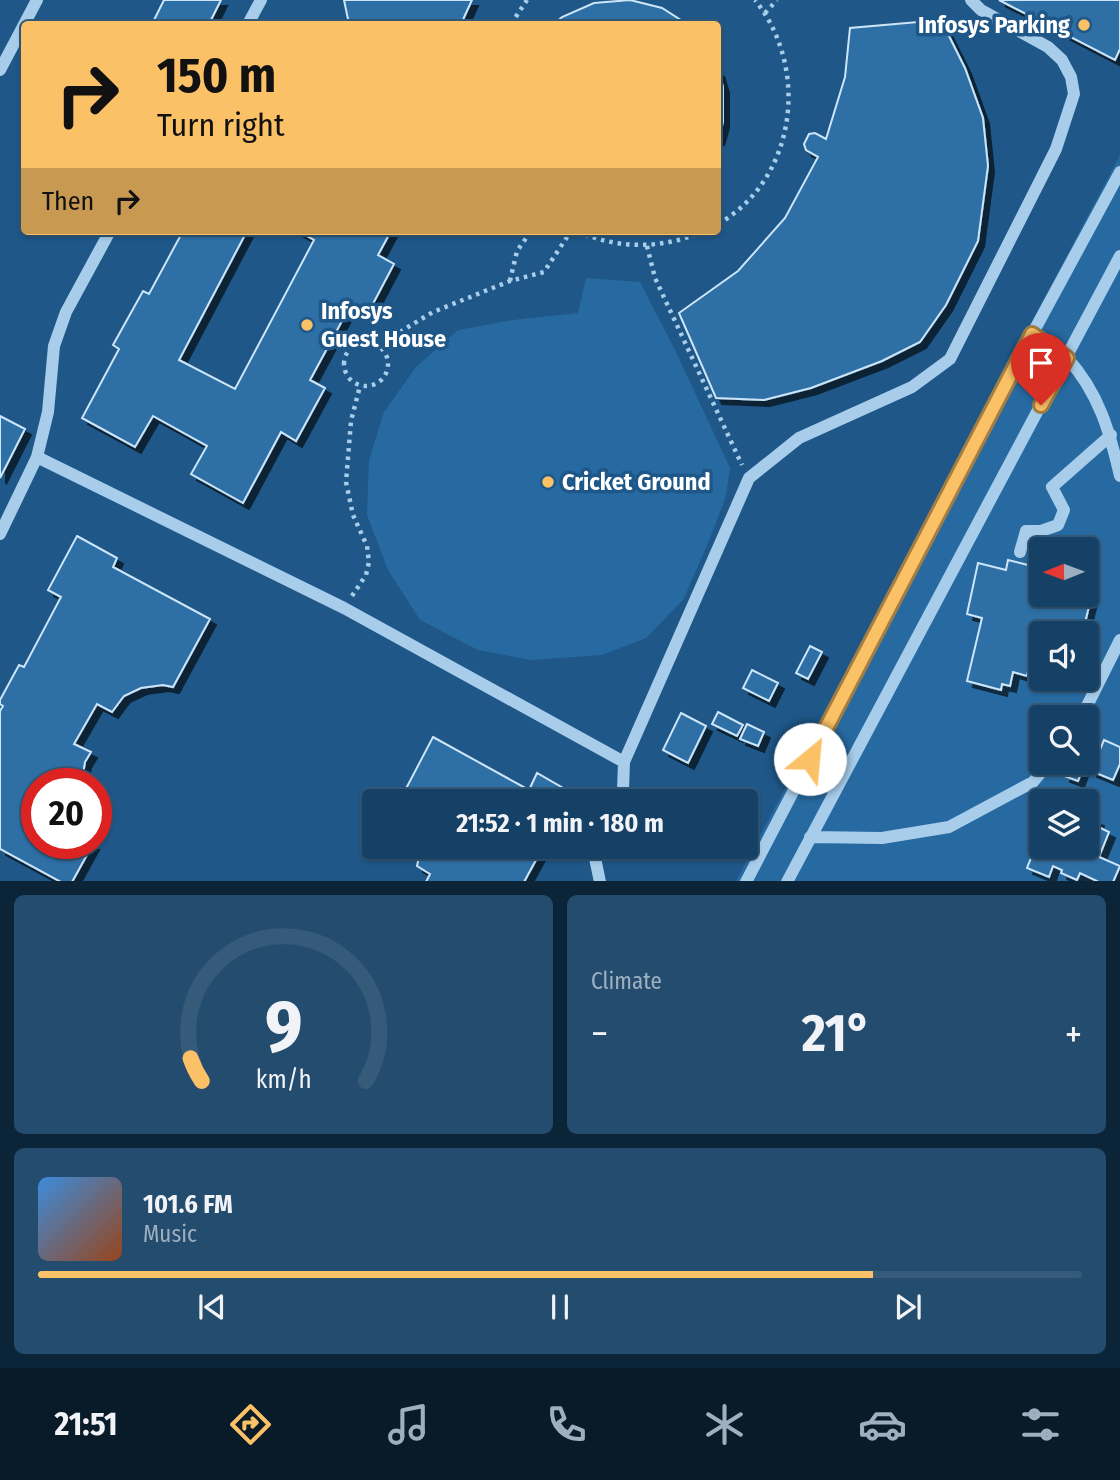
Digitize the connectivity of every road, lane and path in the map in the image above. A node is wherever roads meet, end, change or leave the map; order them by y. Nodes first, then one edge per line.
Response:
1 (37, 0) edge
2 (261, 0) edge
3 (527, 0) edge
4 (755, 0) edge
5 (777, 0) edge
6 (971, 0) edge
7 (765, 13) junction
8 (26, 21) edge
9 (250, 21) edge
10 (512, 21) edge
11 (21, 30) edge
12 (0, 70) edge
13 (1120, 172) edge
14 (721, 221) edge
15 (108, 235) edge
16 (528, 235) edge
17 (567, 235) edge
18 (589, 235) edge
19 (693, 235) edge
20 (647, 246) junction
21 (1120, 256) edge
22 (510, 281) junction
23 (1032, 334) junction
24 (378, 345) junction
25 (1067, 358) junction
26 (360, 386) junction
27 (1111, 435) junction
28 (37, 457) junction
29 (1120, 476) edge
30 (749, 478) junction
31 (0, 534) edge
32 (1020, 552) dead end
33 (344, 608) junction
34 (1120, 640) edge
35 (1088, 705) edge
36 (624, 762) junction
37 (1039, 775) edge
38 (623, 789) edge
39 (810, 837) junction
40 (595, 859) edge
41 (600, 881) edge
42 (746, 881) edge
43 (787, 881) edge

1 - 8 lane
2 - 9 lane
3 - 10 path
4 - 7 path
5 - 7 path
6 - 30 lane
7 - 14 path
11 - 12 lane
13 - 23 lane
15 - 28 lane
16 - 22 path
17 - 22 path
18 - 20 path
19 - 20 path
20 - 30 path
21 - 25 lane
22 - 24 path
23 - 25 lane
23 - 42 lane
24 - 26 path
24 - 26 path
25 - 27 lane
25 - 39 lane
26 - 33 path
27 - 29 lane
27 - 32 lane
28 - 31 lane
28 - 33 lane
30 - 36 lane
33 - 36 lane
34 - 35 lane
36 - 38 lane
37 - 39 lane
39 - 43 lane
40 - 41 lane

